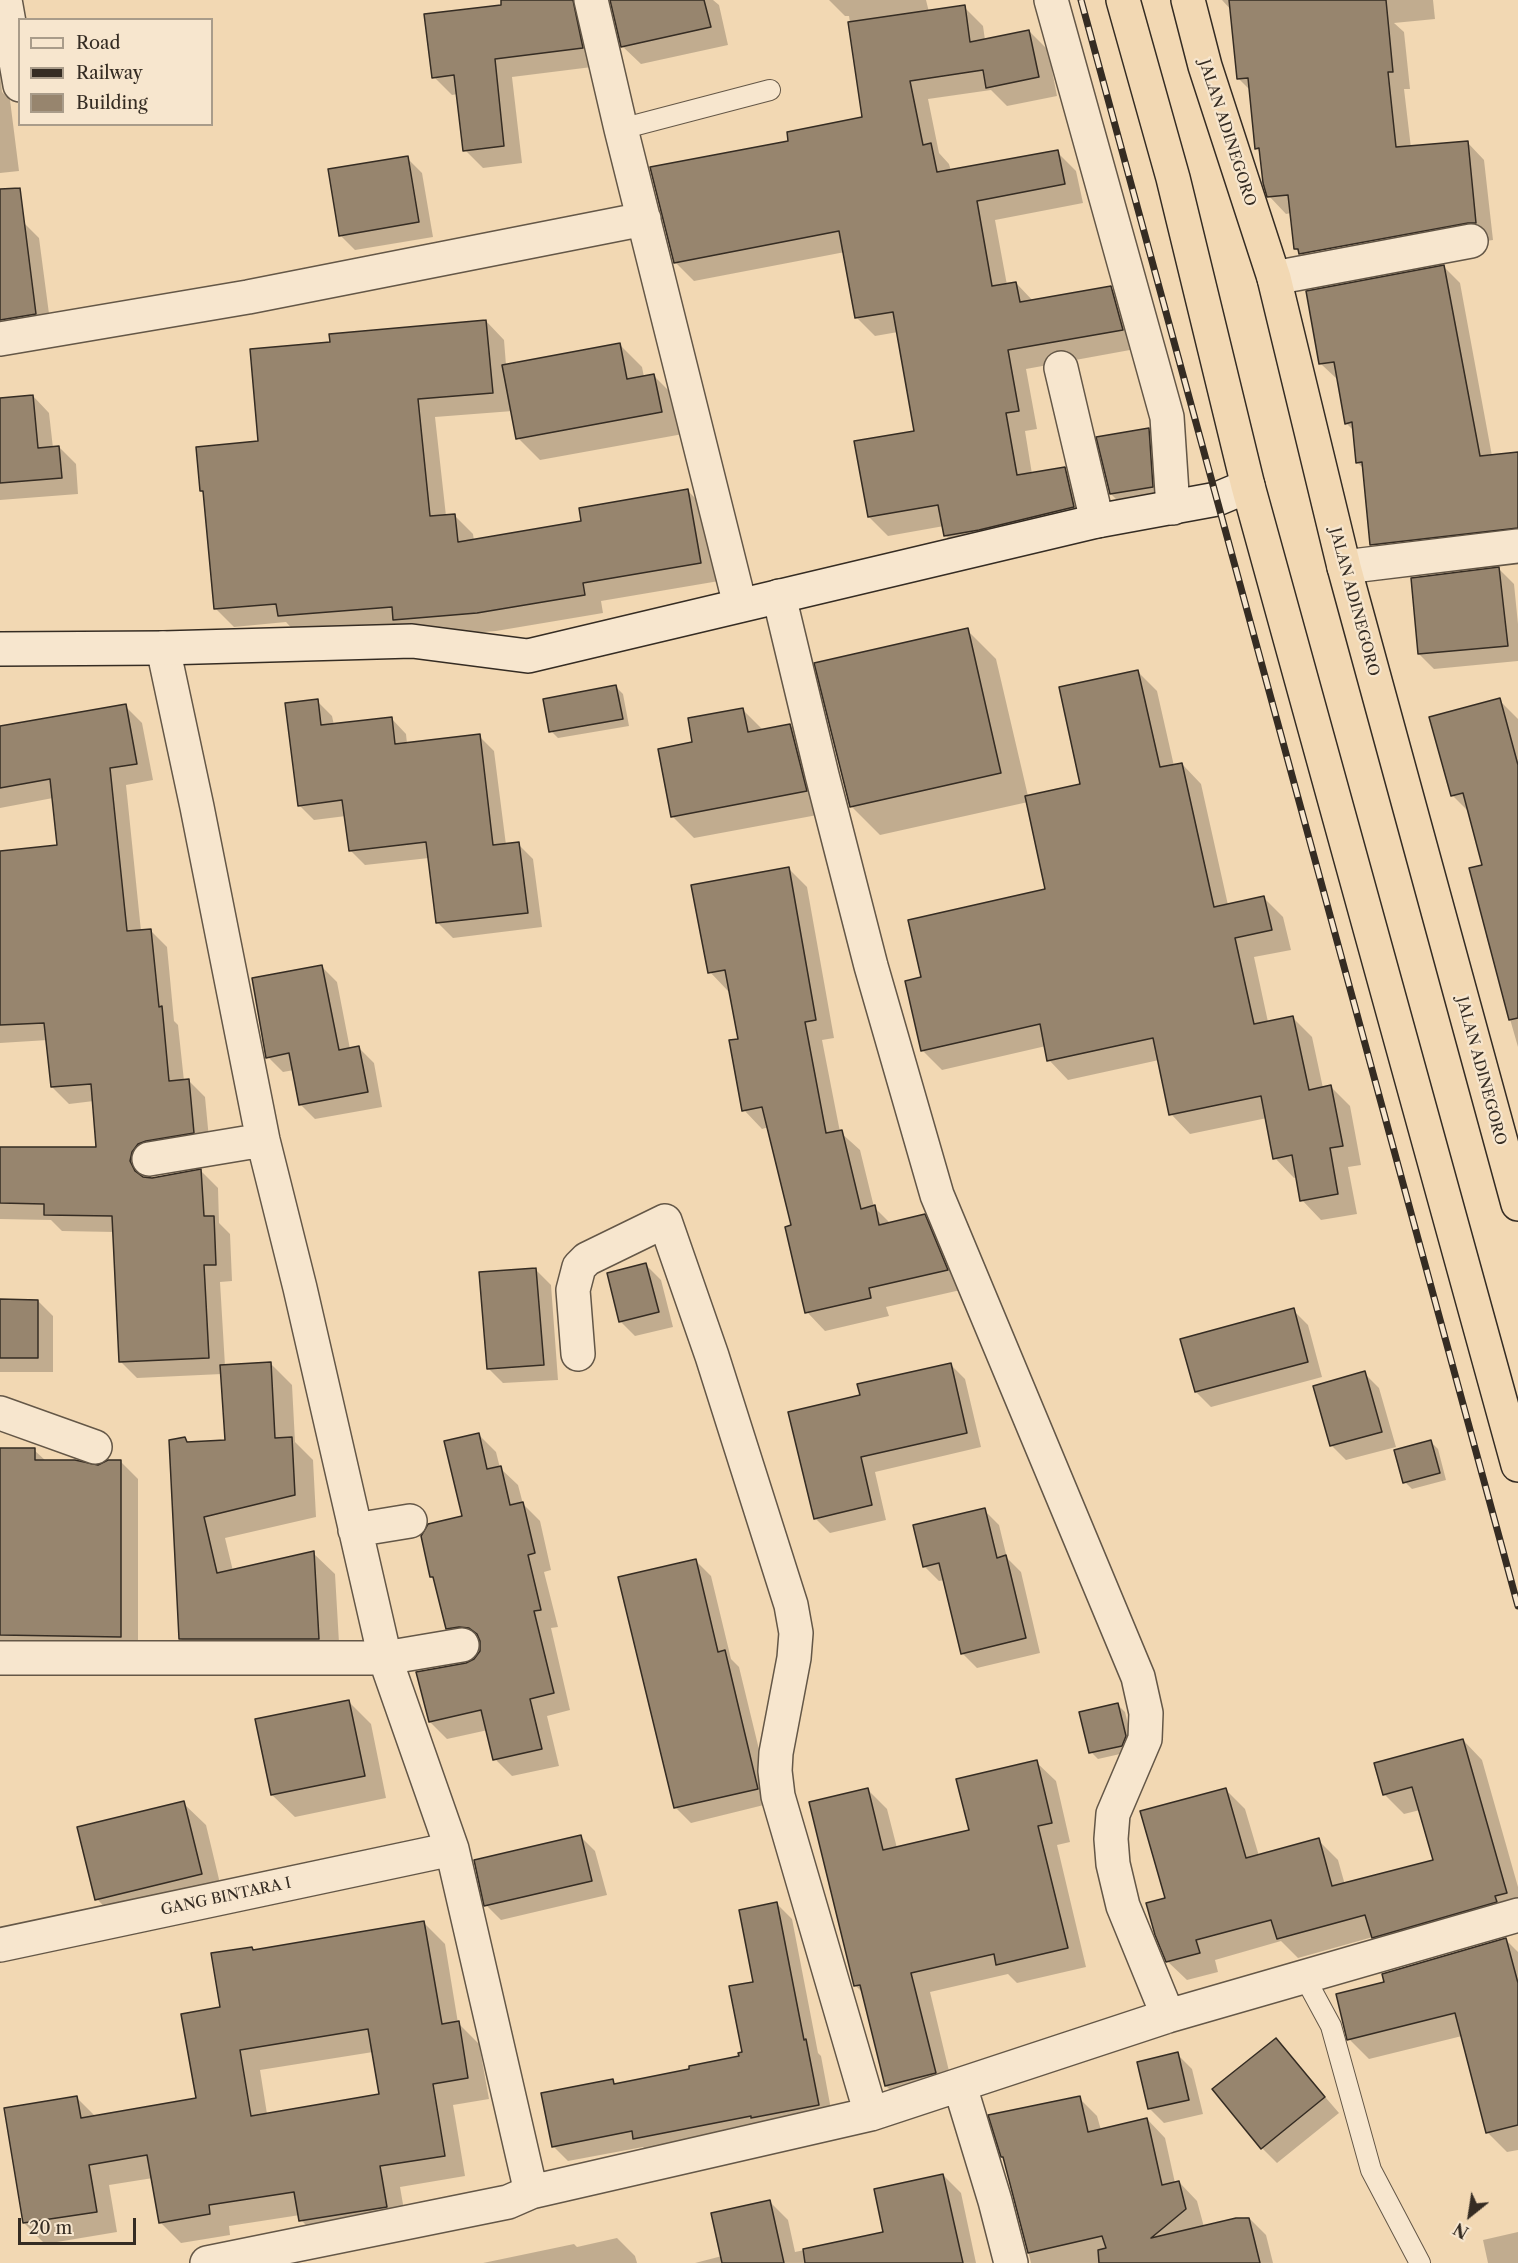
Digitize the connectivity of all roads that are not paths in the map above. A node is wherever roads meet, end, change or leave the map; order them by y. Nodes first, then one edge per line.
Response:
1 (5, 0) edge
2 (591, 0) edge
3 (1051, 0) edge
4 (1124, 0) edge
5 (1188, 0) edge
6 (18, 74) edge
7 (770, 90) dead end
8 (621, 129) junction
9 (644, 219) junction
10 (1471, 241) dead end
11 (1274, 278) junction
12 (0, 339) edge
13 (1061, 368) dead end
14 (1248, 486) junction
15 (1173, 507) junction
16 (1097, 521) junction
17 (1518, 546) edge
18 (1344, 567) junction
19 (779, 596) junction
20 (740, 605) junction
21 (163, 648) junction
22 (0, 649) edge
23 (263, 1140) junction
24 (149, 1159) dead end
25 (1518, 1204) edge
26 (578, 1354) dead end
27 (0, 1413) edge
28 (95, 1447) dead end
29 (1518, 1464) edge
30 (410, 1521) dead end
31 (355, 1530) junction
32 (462, 1646) dead end
33 (0, 1658) edge
34 (385, 1658) junction
35 (452, 1848) junction
36 (1518, 1915) edge
37 (0, 1945) edge
38 (1305, 1978) junction
39 (1168, 2016) junction
40 (960, 2086) junction
41 (871, 2114) junction
42 (531, 2192) junction
43 (269, 2257) edge
44 (207, 2263) edge
45 (1011, 2263) edge
46 (1420, 2263) edge

1 - 6 street
2 - 8 street
3 - 15 street
4 - 14 highway
5 - 11 highway, JALAN ADINEGORO
7 - 8 lane
8 - 9 street
9 - 12 street
9 - 20 street
10 - 11 street
11 - 18 highway, JALAN ADINEGORO
13 - 16 street
14 - 15 street
14 - 29 highway
15 - 16 street
16 - 19 street
17 - 18 street
18 - 25 highway, JALAN ADINEGORO
19 - 20 street
19 - 39 street
20 - 21 street
21 - 22 street
21 - 23 street
23 - 24 street
23 - 31 street
26 - 41 street
27 - 28 street
30 - 31 street
31 - 34 street
32 - 34 street
33 - 34 street
34 - 35 street
35 - 37 street, GANG BINTARA I
35 - 42 street
36 - 38 street
38 - 39 street
38 - 46 lane
39 - 40 street
40 - 41 street
40 - 45 street
41 - 42 street
42 - 43 street
43 - 44 street

